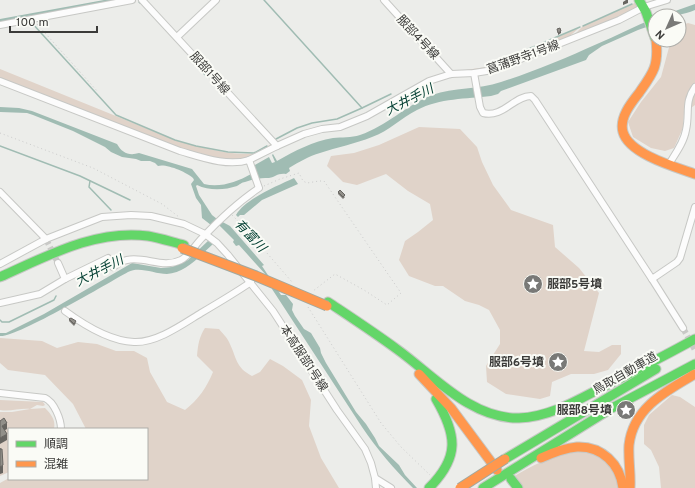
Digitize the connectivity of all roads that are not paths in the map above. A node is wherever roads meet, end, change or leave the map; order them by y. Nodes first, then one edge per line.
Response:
1 (132, 0) edge
2 (142, 0) edge
3 (216, 0) edge
4 (384, 0) edge
5 (667, 0) edge
6 (643, 6) edge
7 (647, 17) edge
8 (0, 25) edge
9 (177, 37) junction
10 (657, 48) edge
11 (451, 74) junction
12 (475, 76) junction
13 (0, 82) edge
14 (695, 87) edge
15 (276, 146) junction
16 (250, 162) junction
17 (669, 164) junction
18 (695, 174) edge
19 (0, 192) edge
20 (695, 207) edge
21 (207, 233) junction
22 (46, 239) junction
23 (183, 247) junction
24 (58, 263) tunnel mouth
25 (0, 264) edge
26 (0, 277) edge
27 (65, 279) junction
28 (652, 279) junction
29 (0, 281) edge
30 (251, 282) junction
31 (0, 303) edge
32 (327, 304) junction
33 (65, 311) dead end
34 (683, 328) tunnel mouth
35 (695, 339) edge
36 (695, 346) edge
37 (404, 360) junction
38 (695, 364) edge
39 (695, 374) edge
40 (432, 376) junction
41 (0, 393) edge
42 (61, 428) edge
43 (502, 465) junction
44 (375, 478) junction
45 (510, 480) edge
46 (432, 482) edge
47 (485, 486) edge
48 (376, 488) edge
49 (391, 488) edge
50 (460, 488) edge
51 (518, 488) edge
52 (623, 488) edge
53 (630, 488) edge

1 - 8 street
2 - 9 street, 服部1号線
3 - 9 street
4 - 11 street, 服部4号線
5 - 6 street, 菖蒲野寺1号線
6 - 7 main road
6 - 12 street, 菖蒲野寺1号線
9 - 15 street, 服部1号線
10 - 17 main road
11 - 12 street, 菖蒲野寺1号線
11 - 15 street, 菖蒲野寺1号線
12 - 28 street
13 - 16 street
14 - 17 street
15 - 16 street, 菖蒲野寺1号線
16 - 21 street
17 - 18 main road
19 - 22 street
20 - 28 street
21 - 22 street, 本高服部1号線
21 - 27 street
21 - 30 street, 本高服部1号線
22 - 25 street, 本高服部1号線
23 - 26 main road
23 - 29 main road
23 - 32 main road, bridge
24 - 27 street
27 - 31 street
28 - 34 street
30 - 33 street
30 - 44 street, 本高服部1号線
32 - 37 main road
32 - 40 main road
35 - 40 main road
36 - 43 main road, 鳥取自動車道
37 - 43 main road
37 - 46 main road
38 - 45 main road, 鳥取自動車道
39 - 53 main road
40 - 43 main road
41 - 42 street
43 - 50 main road, 鳥取自動車道, bridge
44 - 48 street, 本高服部1号線
44 - 49 street
45 - 47 main road, 鳥取自動車道
45 - 51 main road
47 - 52 main road

